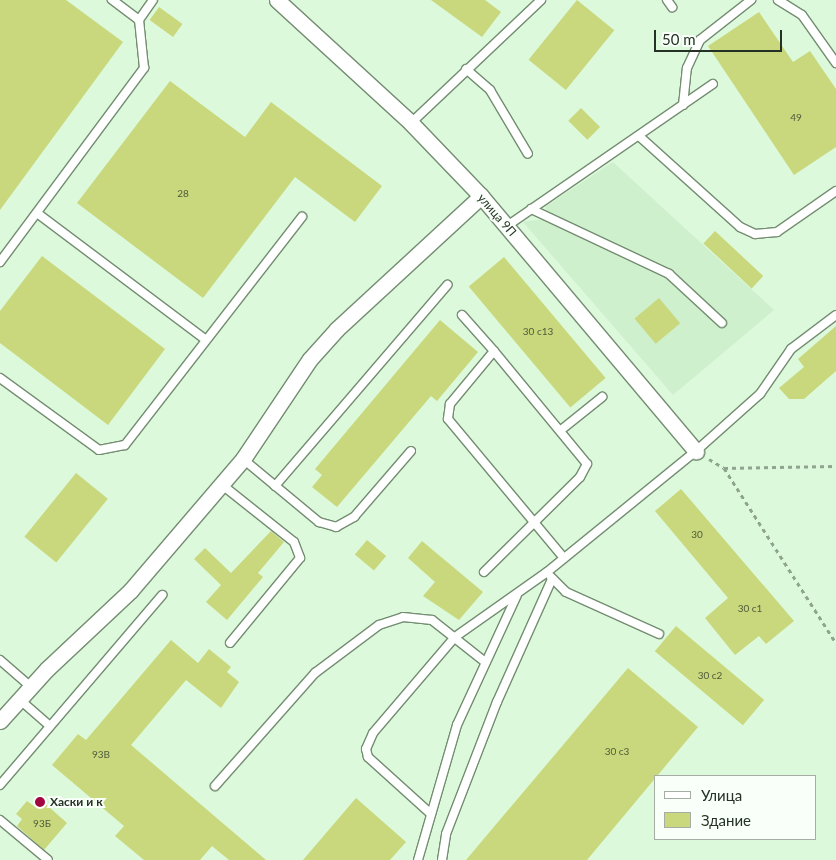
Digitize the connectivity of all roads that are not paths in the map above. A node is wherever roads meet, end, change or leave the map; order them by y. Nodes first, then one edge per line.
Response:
1 (112, 0) edge
2 (153, 0) edge
3 (277, 0) edge
4 (751, 0) edge
5 (778, 0) edge
6 (535, 2) edge
7 (139, 20) junction
8 (836, 63) edge
9 (466, 69) junction
10 (713, 84) dead end
11 (683, 105) junction
12 (411, 123) junction
13 (638, 136) junction
14 (528, 154) dead end
15 (836, 191) edge
16 (481, 196) junction
17 (531, 209) junction
18 (37, 213) junction
19 (302, 217) dead end
20 (507, 226) junction
21 (0, 262) edge
22 (447, 285) dead end
23 (462, 314) dead end
24 (836, 315) edge
25 (722, 323) dead end
26 (206, 340) junction
27 (494, 351) junction
28 (0, 378) edge
29 (602, 397) dead end
30 (561, 430) junction
31 (411, 451) dead end
32 (696, 451) junction
33 (243, 458) junction
34 (221, 484) junction
35 (274, 486) junction
36 (534, 522) junction
37 (564, 558) junction
38 (484, 572) dead end
39 (547, 572) junction
40 (552, 579) junction
41 (518, 593) junction
42 (162, 595) dead end
43 (659, 634) dead end
44 (456, 637) junction
45 (230, 644) dead end
46 (0, 660) edge
47 (485, 662) junction
48 (30, 686) junction
49 (19, 699) junction
50 (0, 721) edge
51 (50, 726) junction
52 (0, 785) edge
53 (215, 786) dead end
54 (431, 814) junction
55 (0, 820) edge
56 (48, 860) edge
57 (418, 860) edge
58 (442, 860) edge

1 - 7 lane
2 - 7 lane
3 - 12 street, улица 9П
4 - 11 lane
5 - 8 lane
6 - 9 lane
7 - 18 lane
9 - 12 lane
9 - 14 lane
10 - 11 lane
11 - 13 lane
12 - 16 street, улица 9П
13 - 15 lane
13 - 17 lane
16 - 20 street, улица 9П
16 - 33 street
17 - 20 lane
17 - 25 lane
18 - 21 lane
18 - 26 lane
19 - 26 lane
20 - 32 street, улица 9П
22 - 35 lane
23 - 27 lane
24 - 32 lane
26 - 28 lane
27 - 30 lane
27 - 36 lane
29 - 30 lane
30 - 36 lane
31 - 35 lane
32 - 37 lane
33 - 34 street
33 - 35 lane
34 - 45 lane
34 - 48 street
36 - 37 lane
36 - 38 lane
37 - 39 lane
39 - 40 lane
39 - 41 lane
40 - 43 lane
40 - 58 lane
41 - 44 lane
41 - 47 lane
42 - 51 lane
44 - 47 lane
44 - 53 lane
44 - 54 lane
46 - 48 lane
47 - 54 lane
48 - 49 street
49 - 50 street
49 - 51 lane
51 - 52 lane
54 - 57 lane
55 - 56 lane

